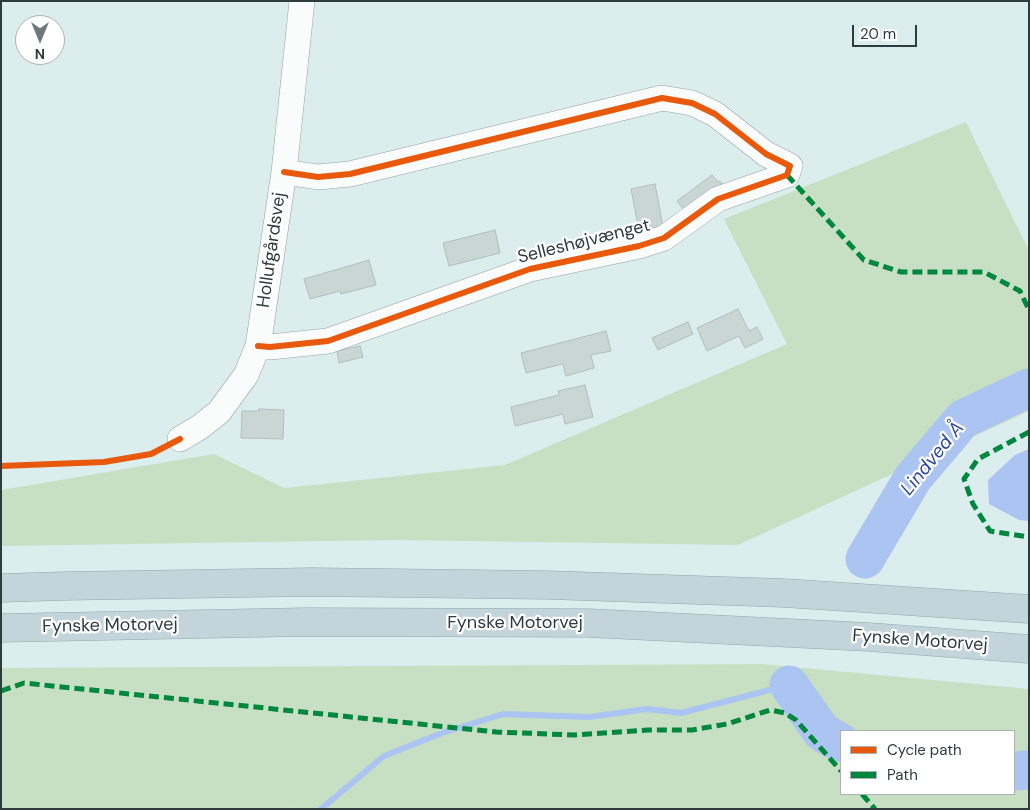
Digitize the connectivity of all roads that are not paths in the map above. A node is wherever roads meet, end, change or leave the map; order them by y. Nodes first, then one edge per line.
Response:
1 (302, 1) edge
2 (284, 172) junction
3 (258, 346) junction
4 (180, 439) dead end
5 (1, 588) edge
6 (1029, 609) edge
7 (1, 628) edge
8 (1029, 649) edge

1 - 2 street, Hollufgårdsvej
2 - 3 street, Hollufgårdsvej
2 - 3 street, Selleshøjvænget
3 - 4 street, Hollufgårdsvej
5 - 6 highway, Fynske Motorvej
7 - 8 highway, Fynske Motorvej

